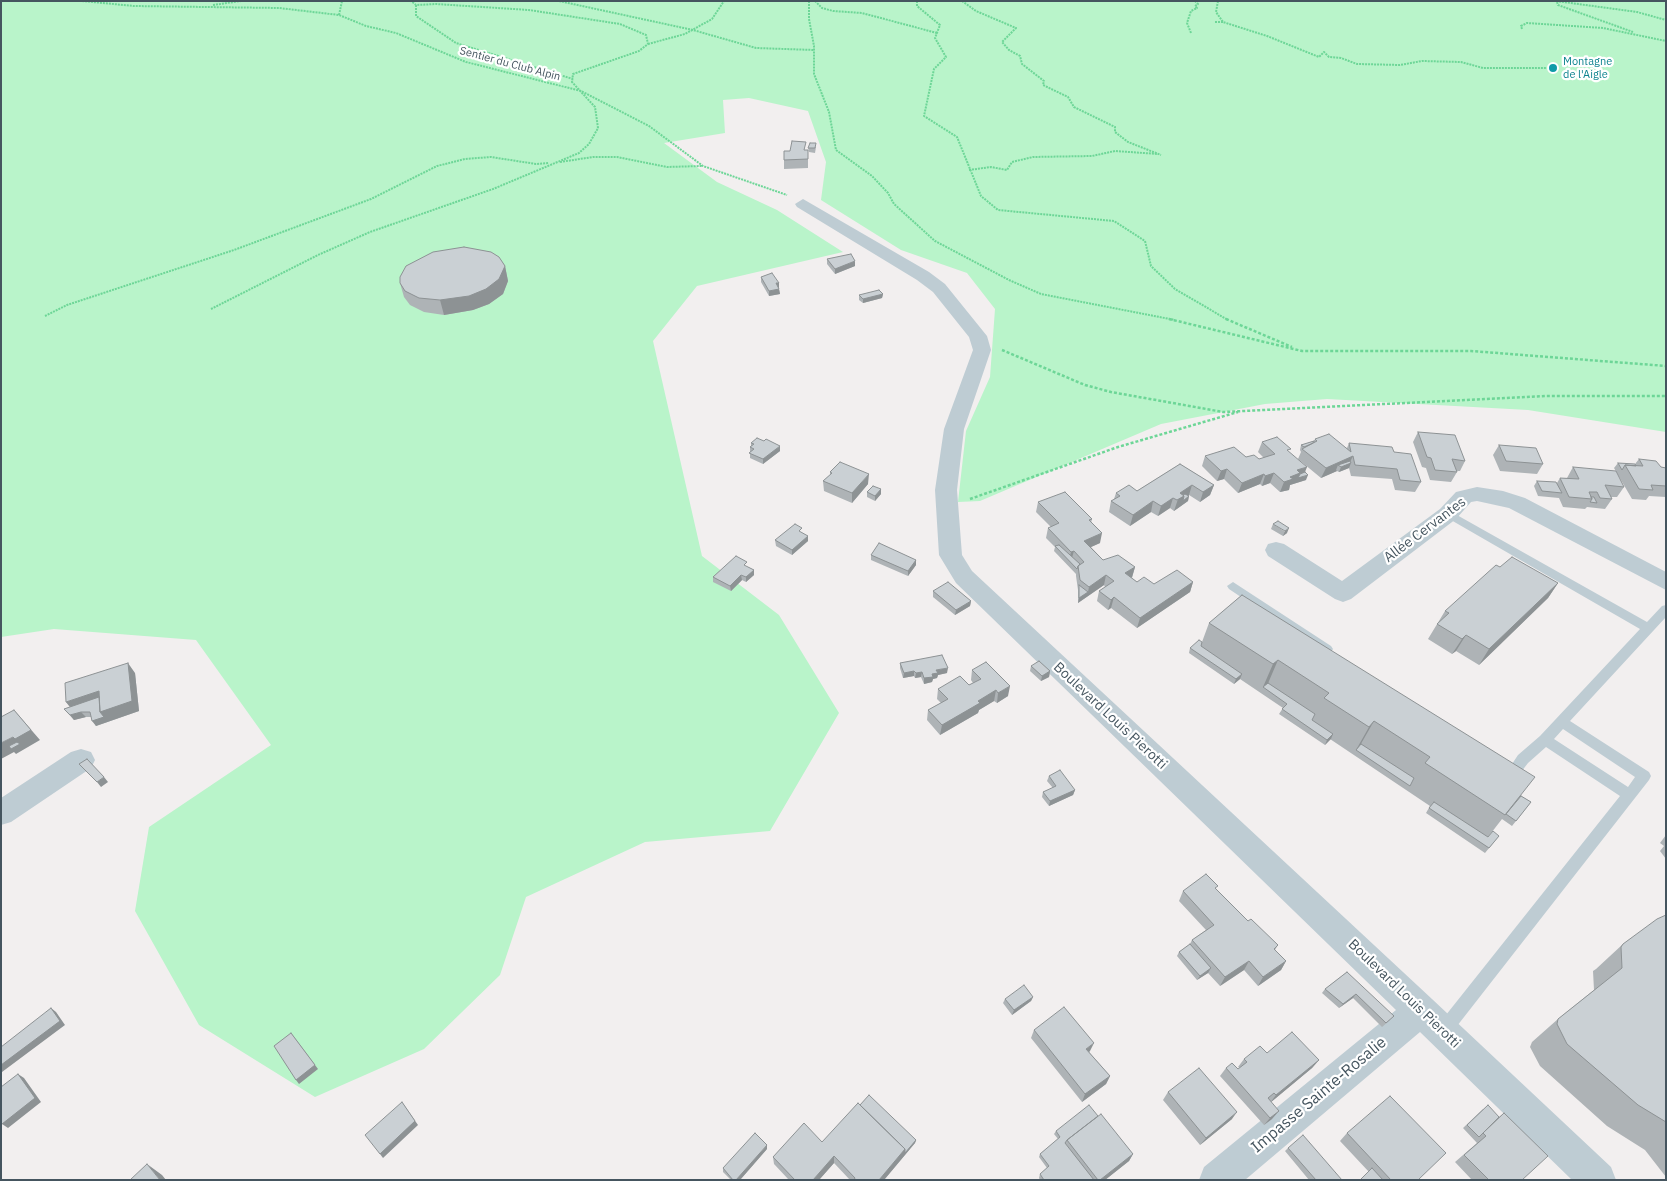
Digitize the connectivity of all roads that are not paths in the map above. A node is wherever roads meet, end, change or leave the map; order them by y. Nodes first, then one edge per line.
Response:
1 (803, 204) road end
2 (1448, 514) junction
3 (1276, 550) dead end
4 (1666, 582) edge
5 (1233, 586) dead end
6 (1666, 609) edge
7 (1648, 628) junction
8 (1340, 657) edge
9 (1562, 722) junction
10 (1545, 740) junction
11 (81, 760) edge
12 (1496, 761) edge
13 (1629, 795) junction
14 (1, 813) edge
15 (1432, 1021) junction
16 (1217, 1180) edge
17 (1598, 1180) edge

1 - 15 street, Boulevard Louis Pierotti
2 - 3 street, Allée Cervantes
2 - 4 street, Allée Cervantes
2 - 7 lane
5 - 8 lane
6 - 7 lane
7 - 9 lane
9 - 10 lane
9 - 13 lane
10 - 12 lane
10 - 13 lane
11 - 14 street
13 - 15 lane
15 - 16 street, Impasse Sainte-Rosalie
15 - 17 street, Boulevard Louis Pierotti

